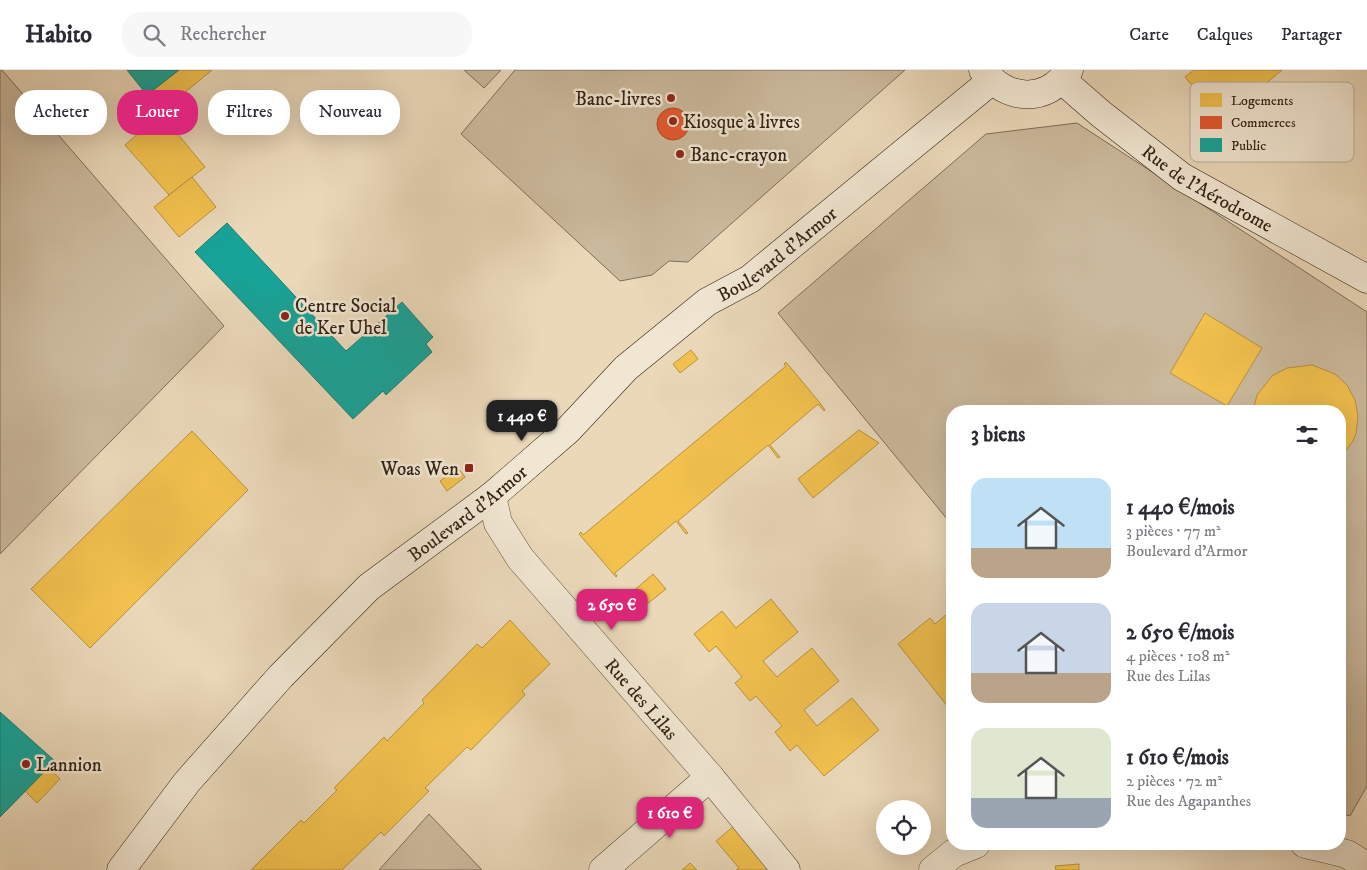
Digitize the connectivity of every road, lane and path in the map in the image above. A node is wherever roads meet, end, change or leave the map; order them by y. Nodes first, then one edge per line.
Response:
1 (987, 75) edge
2 (1065, 75) edge
3 (1367, 279) edge
4 (492, 496) junction
5 (710, 777) junction
6 (961, 850) edge
7 (1330, 850) edge
8 (1367, 867) edge
9 (121, 870) edge
10 (603, 870) edge
11 (786, 870) edge
12 (933, 870) edge

1 - 2 main road
1 - 4 main road, Boulevard d'Armor
2 - 3 main road, Rue de l'Aérodrome
4 - 5 main road, Rue des Lilas
4 - 9 main road, Boulevard d'Armor
5 - 10 main road
5 - 11 main road, Rue des Lilas
6 - 12 main road
7 - 8 main road

